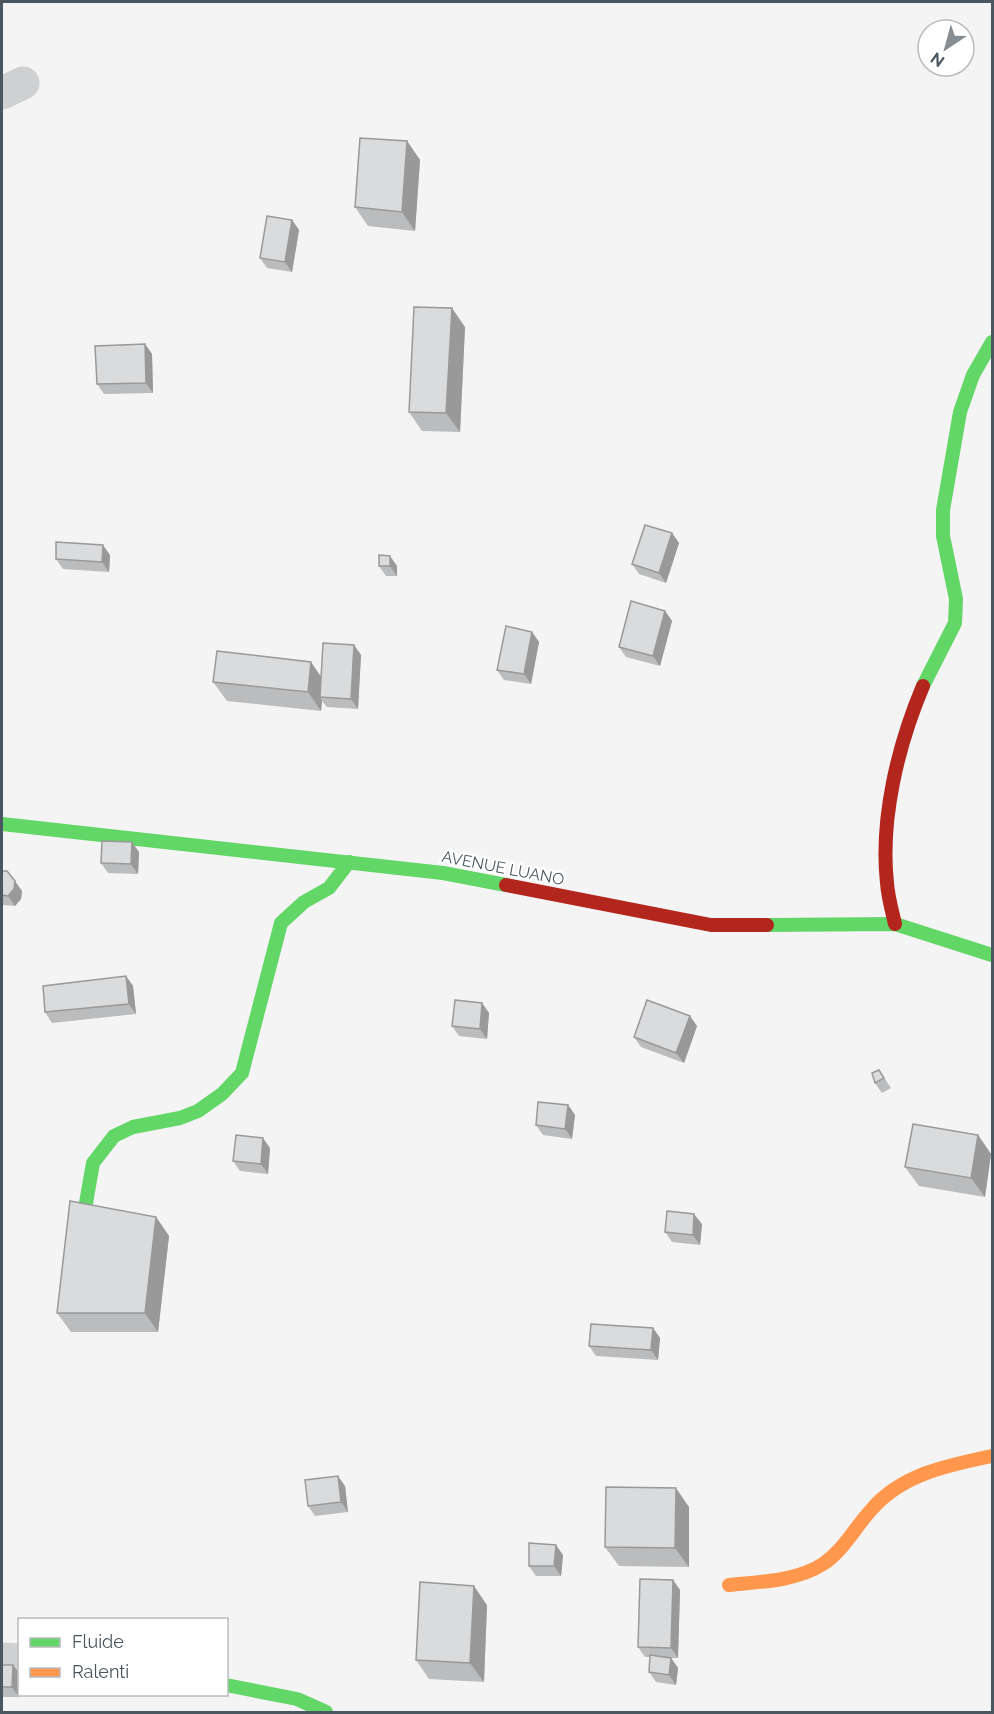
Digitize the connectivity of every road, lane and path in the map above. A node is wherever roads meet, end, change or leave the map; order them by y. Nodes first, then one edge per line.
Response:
1 (993, 342) edge
2 (2, 824) edge
3 (350, 862) junction
4 (895, 924) junction
5 (993, 955) edge
6 (84, 1220) edge
7 (993, 1456) edge
8 (729, 1585) dead end
9 (2, 1659) edge
10 (18, 1660) edge
11 (228, 1685) edge
12 (326, 1713) edge

1 - 4 street
2 - 3 street, AVENUE LUANO
3 - 4 street, AVENUE LUANO
3 - 6 street
4 - 5 street, AVENUE LUANO
7 - 8 street
9 - 10 street
11 - 12 street

